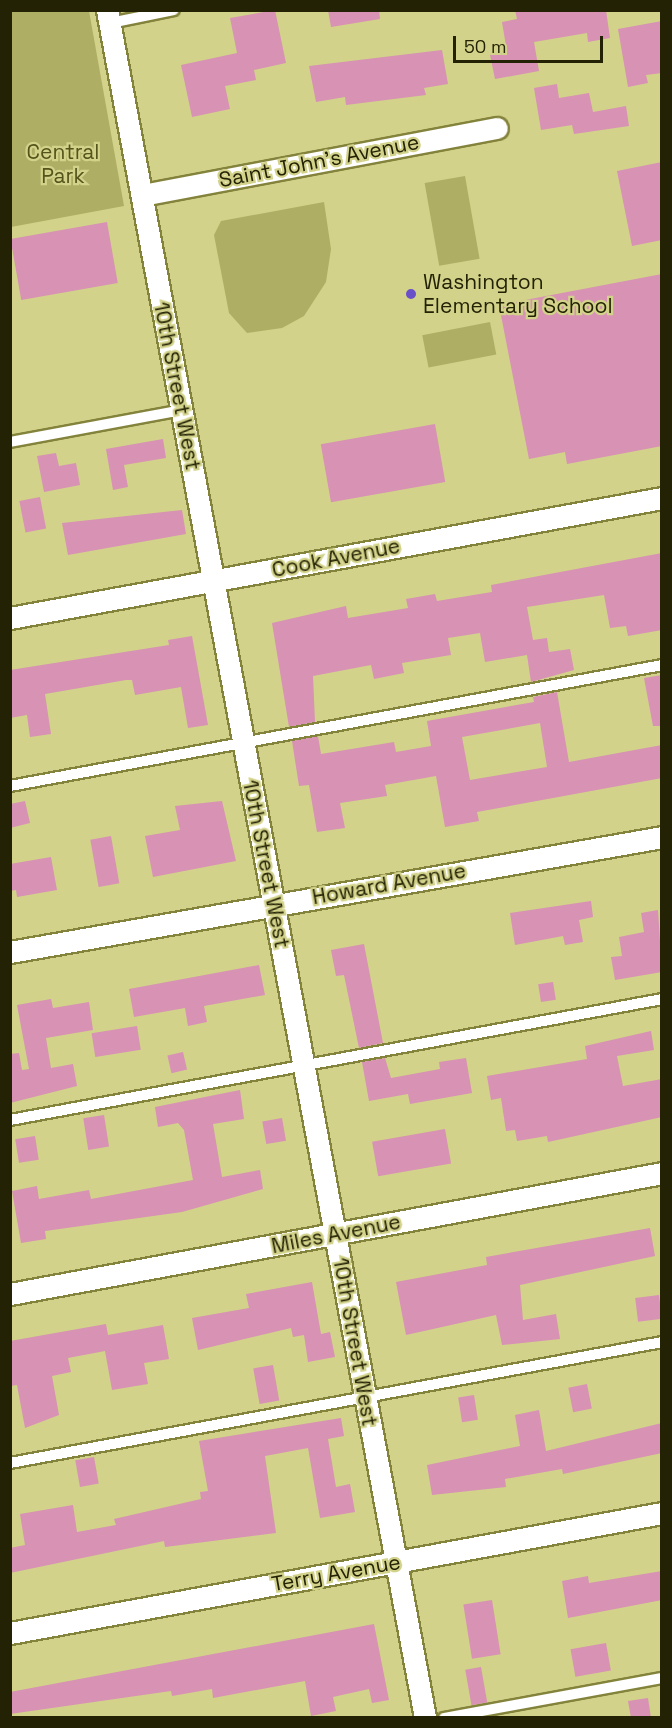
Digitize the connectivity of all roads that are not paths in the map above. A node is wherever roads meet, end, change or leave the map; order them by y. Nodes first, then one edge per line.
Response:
1 (174, 10) edge
2 (108, 17) edge
3 (497, 128) dead end
4 (142, 195) junction
5 (182, 410) junction
6 (10, 442) edge
7 (662, 498) edge
8 (214, 581) junction
9 (10, 618) edge
10 (662, 665) edge
11 (244, 742) junction
12 (10, 786) edge
13 (662, 837) edge
14 (274, 904) junction
15 (10, 952) edge
16 (662, 999) edge
17 (304, 1067) junction
18 (10, 1120) edge
19 (662, 1173) edge
20 (335, 1235) junction
21 (10, 1294) edge
22 (662, 1342) edge
23 (365, 1396) junction
24 (10, 1463) edge
25 (662, 1513) edge
26 (396, 1562) junction
27 (10, 1633) edge
28 (662, 1678) edge
29 (425, 1718) edge
30 (444, 1718) edge

1 - 2 lane
2 - 4 street, 10th Street West
3 - 4 street, Saint John's Avenue
4 - 5 street, 10th Street West
5 - 6 lane
5 - 8 street, 10th Street West
7 - 8 street, Cook Avenue
8 - 9 street, Cook Avenue
8 - 11 street, 10th Street West
10 - 11 lane
11 - 12 lane
11 - 14 street, 10th Street West
13 - 14 street, Howard Avenue
14 - 15 street, Howard Avenue
14 - 17 street, 10th Street West
16 - 17 lane
17 - 18 lane
17 - 20 street, 10th Street West
19 - 20 street, Miles Avenue
20 - 21 street, Miles Avenue
20 - 23 street, 10th Street West
22 - 23 lane
23 - 24 lane
23 - 26 street, 10th Street West
25 - 26 street, Terry Avenue
26 - 27 street, Terry Avenue
26 - 29 street, 10th Street West
28 - 30 lane

